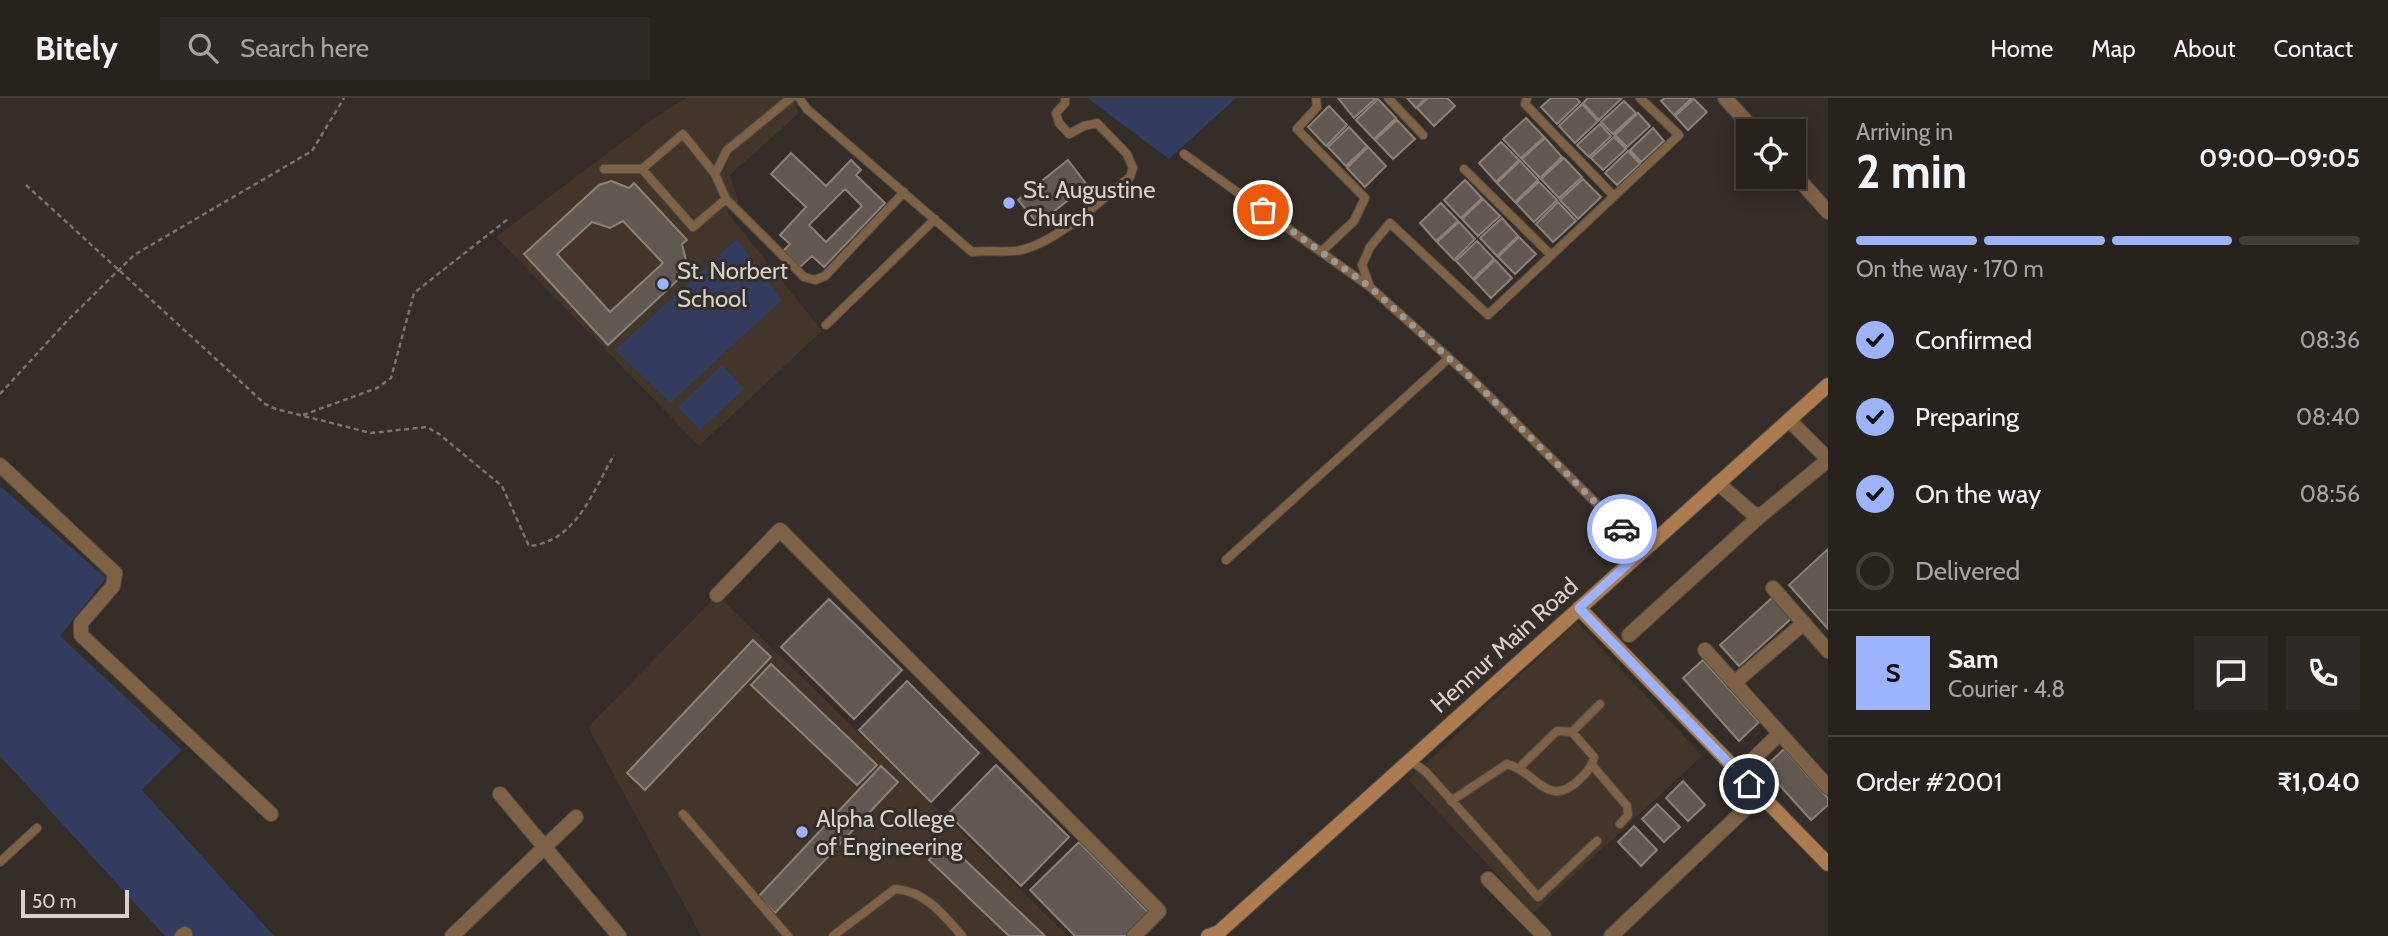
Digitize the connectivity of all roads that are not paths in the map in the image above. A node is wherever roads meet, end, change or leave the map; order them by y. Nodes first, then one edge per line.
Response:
1 (791, 98) edge
2 (799, 98) edge
3 (1065, 98) edge
4 (1316, 98) edge
5 (1388, 98) edge
6 (1527, 98) edge
7 (1640, 98) edge
8 (1725, 98) edge
9 (1744, 119) edge
10 (1423, 135) dead end
11 (1184, 154) dead end
12 (604, 169) dead end
13 (642, 169) junction
14 (1464, 169) dead end
15 (715, 174) junction
16 (1806, 187) edge
17 (904, 192) junction
18 (1614, 197) junction
19 (726, 199) junction
20 (1828, 212) edge
21 (935, 219) junction
22 (1321, 252) junction
23 (1551, 255) junction
24 (1370, 287) junction
25 (826, 325) dead end
26 (1449, 358) junction
27 (1828, 384) edge
28 (1789, 419) junction
29 (1828, 460) edge
30 (0, 465) edge
31 (1718, 483) junction
32 (1760, 516) junction
33 (1643, 550) junction
34 (1226, 560) dead end
35 (1773, 589) dead end
36 (717, 595) dead end
37 (1579, 608) junction
38 (1804, 623) junction
39 (1629, 635) dead end
40 (1705, 650) dead end
41 (1828, 651) edge
42 (1734, 683) junction
43 (1600, 704) dead end
44 (1572, 732) junction
45 (1779, 734) junction
46 (1410, 760) junction
47 (1592, 765) junction
48 (1520, 767) junction
49 (1739, 773) junction
50 (1828, 788) edge
51 (500, 794) dead end
52 (1760, 795) junction
53 (1451, 801) junction
54 (271, 814) dead end
55 (683, 814) dead end
56 (576, 817) dead end
57 (1620, 824) dead end
58 (37, 828) dead end
59 (1597, 841) dead end
60 (545, 846) junction
61 (1825, 857) edge
62 (0, 862) edge
63 (1488, 879) dead end
64 (452, 936) edge
65 (619, 936) edge
66 (788, 936) edge
67 (833, 936) edge
68 (962, 936) edge
69 (1134, 936) edge
70 (1208, 936) edge
71 (1544, 936) edge
72 (1611, 936) edge

1 - 15 lane
2 - 17 lane
3 - 21 lane
4 - 22 lane
5 - 10 lane
6 - 18 lane
7 - 18 lane
8 - 9 street
11 - 22 lane
12 - 13 lane
13 - 15 lane
13 - 19 lane
14 - 23 lane
15 - 19 lane
16 - 20 street
17 - 19 lane
17 - 21 lane
18 - 23 lane
21 - 25 lane
22 - 24 lane
23 - 24 lane
24 - 26 lane
26 - 33 lane
26 - 34 lane
27 - 28 main road, Hennur Main Road
28 - 29 street
28 - 31 main road, Hennur Main Road
29 - 32 street
30 - 54 street
31 - 32 street
31 - 33 main road, Hennur Main Road
32 - 39 street
33 - 37 main road, Hennur Main Road
35 - 38 street
36 - 69 street
37 - 46 main road, Hennur Main Road
37 - 49 main road
38 - 41 street
38 - 42 street
40 - 42 street
42 - 45 street
43 - 44 lane
44 - 47 lane
44 - 48 lane
45 - 49 street
45 - 50 street
46 - 53 lane
46 - 70 main road, Hennur Main Road
47 - 48 lane
47 - 57 lane
48 - 53 lane
49 - 52 main road
51 - 60 street
52 - 61 main road
52 - 72 street
53 - 59 lane
55 - 66 lane
56 - 60 street
58 - 62 lane
60 - 64 street
60 - 65 street
63 - 71 street
67 - 68 lane

